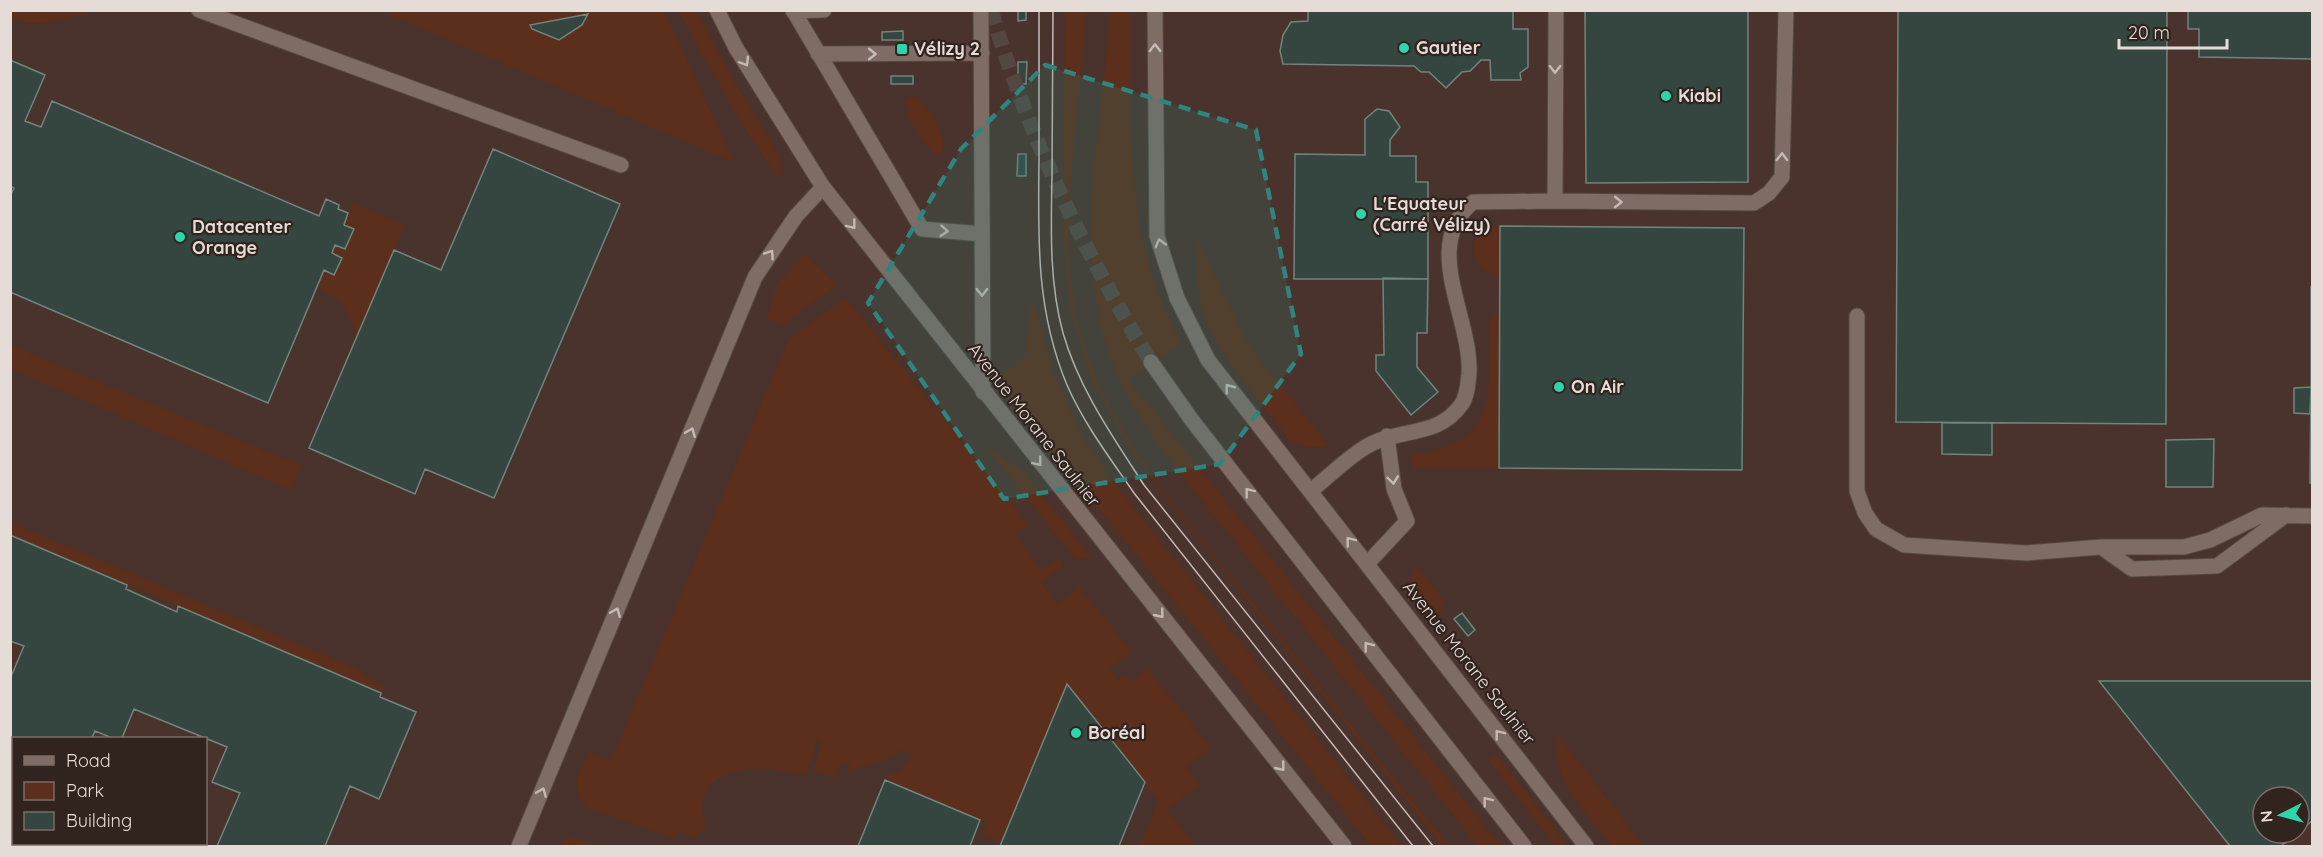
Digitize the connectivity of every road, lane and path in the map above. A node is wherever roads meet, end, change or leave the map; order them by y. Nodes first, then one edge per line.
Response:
1 (199, 10) edge
2 (717, 10) edge
3 (825, 10) edge
4 (981, 10) edge
5 (1155, 10) edge
6 (1556, 10) edge
7 (1786, 10) edge
8 (793, 11) edge
9 (982, 53) junction
10 (818, 54) junction
11 (621, 165) dead end
12 (824, 188) junction
13 (1555, 201) junction
14 (982, 234) junction
15 (1857, 316) dead end
16 (1151, 362) tunnel mouth
17 (983, 392) junction
18 (1388, 436) junction
19 (1311, 491) junction
20 (2286, 515) junction
21 (2313, 516) edge
22 (2101, 547) junction
23 (1368, 562) junction
24 (519, 846) edge
25 (1344, 846) edge
26 (1524, 846) edge
27 (1586, 846) edge

1 - 11 main road
2 -> 12 main road, Avenue Morane Saulnier
3 - 8 main road
4 - 9 main road
19 -> 5 main road, Avenue Morane Saulnier
6 -> 13 main road
13 -> 7 main road
8 - 10 main road
10 -> 9 main road
9 - 14 main road
10 -> 14 main road
12 -> 17 main road, Avenue Morane Saulnier
24 -> 12 main road
13 - 18 main road
14 -> 17 main road
15 - 22 main road
26 -> 16 main road
17 -> 25 main road, Avenue Morane Saulnier
18 - 19 main road
18 -> 23 main road
23 -> 19 main road, Avenue Morane Saulnier
20 - 21 main road
20 - 22 main road
20 - 22 main road
27 -> 23 main road, Avenue Morane Saulnier

